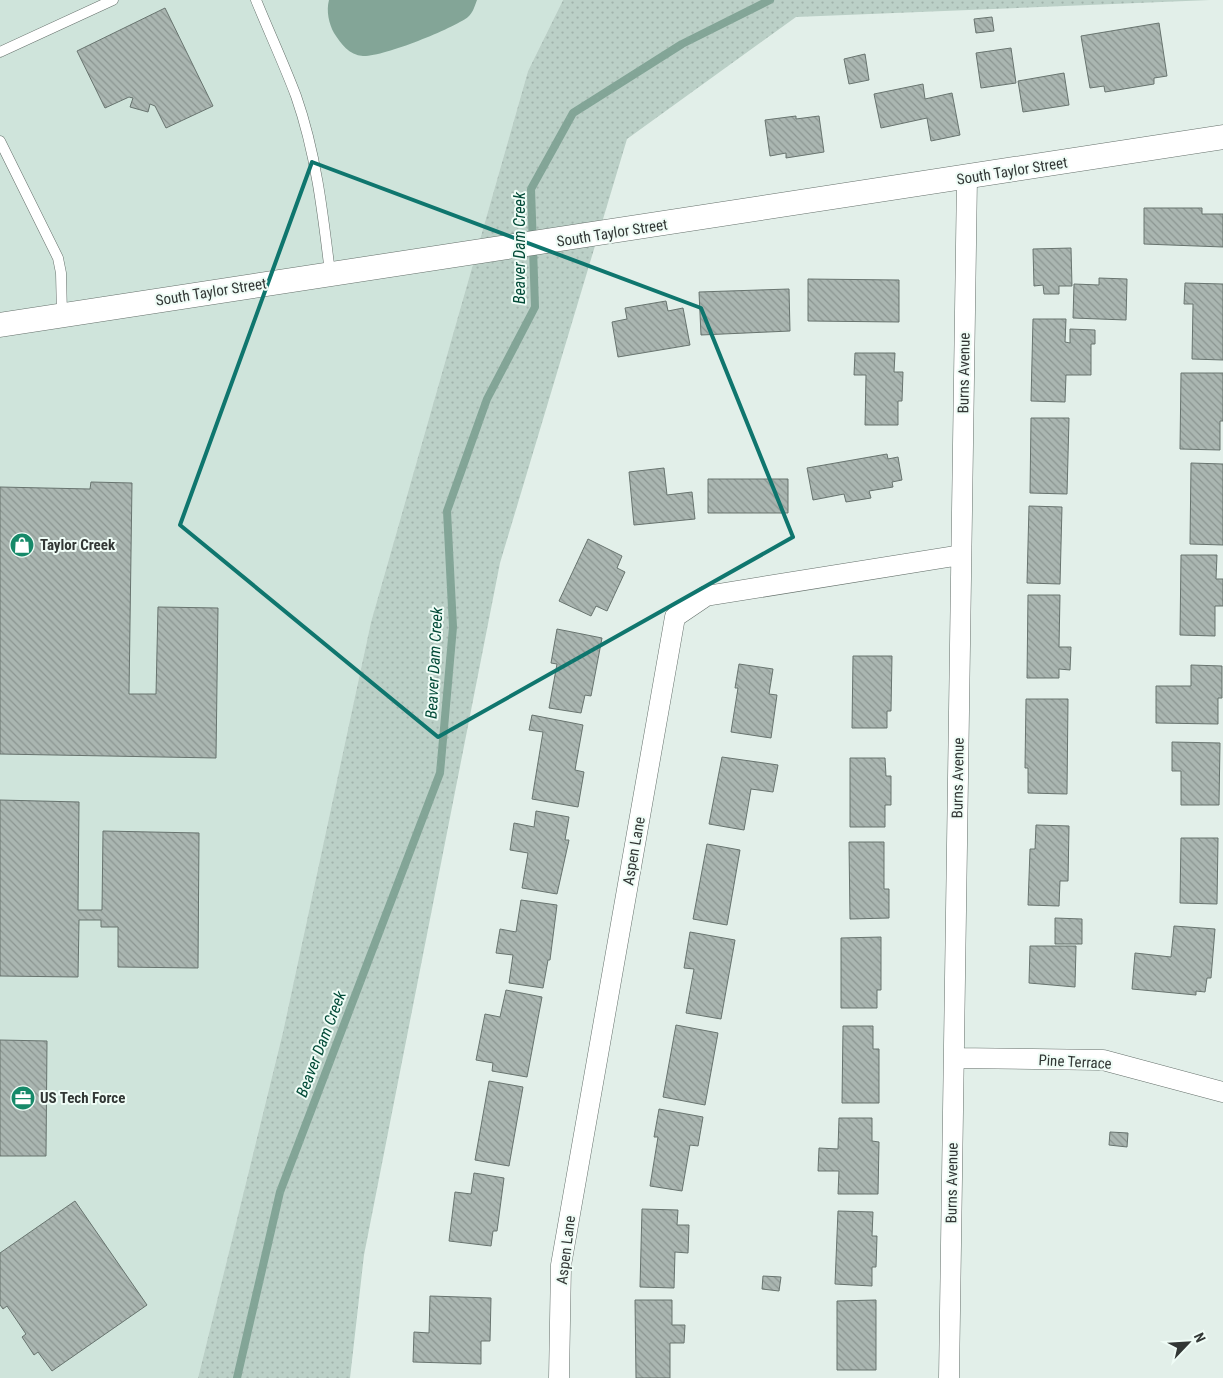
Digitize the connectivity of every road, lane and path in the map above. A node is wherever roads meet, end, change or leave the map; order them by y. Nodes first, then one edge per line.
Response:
1 (113, 0) edge
2 (256, 0) edge
3 (0, 52) edge
4 (1223, 137) edge
5 (0, 141) edge
6 (967, 178) junction
7 (330, 273) junction
8 (62, 315) junction
9 (0, 325) edge
10 (961, 555) junction
11 (954, 1058) junction
12 (1223, 1092) edge
13 (560, 1378) edge
14 (949, 1378) edge

1 - 3 lane
2 - 7 lane
4 - 6 street, South Taylor Street
5 - 8 lane
6 - 7 street, South Taylor Street
6 - 10 street, Burns Avenue
7 - 8 street, South Taylor Street
8 - 9 street, South Taylor Street
10 - 11 street, Burns Avenue
10 - 13 street, Aspen Lane
11 - 12 street, Pine Terrace
11 - 14 street, Burns Avenue

